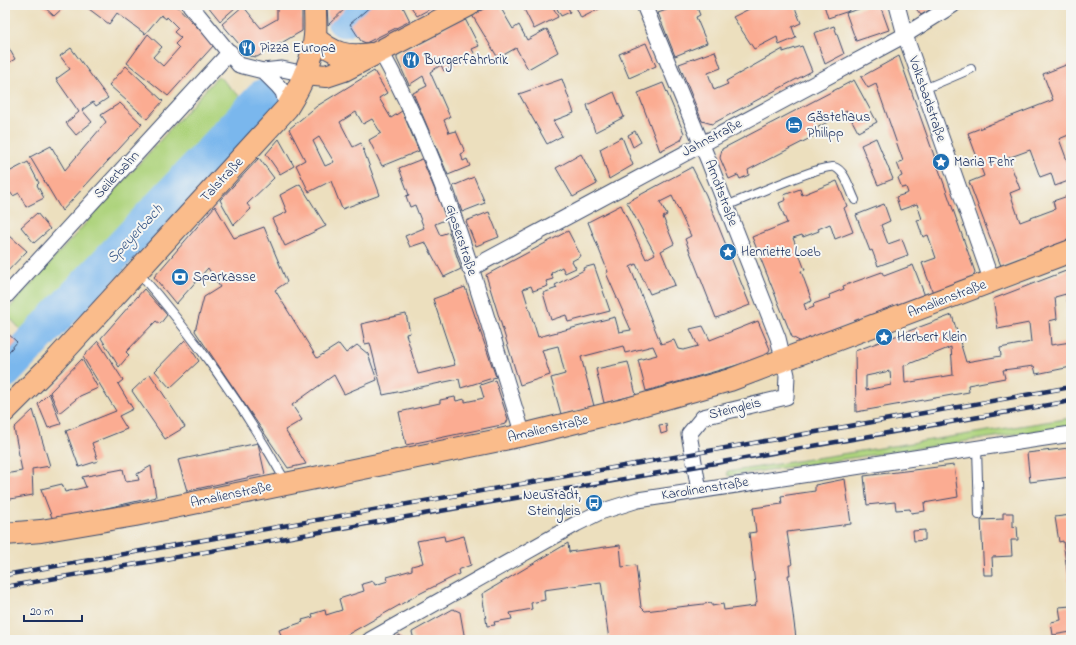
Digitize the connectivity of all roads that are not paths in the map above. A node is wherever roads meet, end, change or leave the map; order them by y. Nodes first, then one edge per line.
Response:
1 (190, 5) edge
2 (315, 5) edge
3 (470, 5) edge
4 (644, 5) edge
5 (897, 5) edge
6 (953, 5) edge
7 (905, 35) junction
8 (315, 38) junction
9 (230, 52) junction
10 (381, 52) junction
11 (971, 69) dead end
12 (263, 71) junction
13 (305, 74) junction
14 (924, 88) junction
15 (287, 107) junction
16 (702, 144) junction
17 (855, 200) dead end
18 (726, 206) junction
19 (1071, 251) edge
20 (470, 269) junction
21 (137, 271) junction
22 (992, 282) junction
23 (5, 297) edge
24 (785, 361) junction
25 (5, 411) edge
26 (1071, 434) edge
27 (522, 435) junction
28 (977, 448) junction
29 (287, 484) junction
30 (699, 490) junction
31 (979, 515) dead end
32 (5, 534) edge
33 (370, 640) edge

1 - 9 street
2 - 8 main road, Talstraße
3 - 10 main road
4 - 16 street, Arndtstraße
5 - 7 street, Volksbadstraße
6 - 7 street, Jahnstraße
7 - 14 street, Volksbadstraße
7 - 16 street, Jahnstraße
8 - 10 main road
8 - 13 main road, Talstraße
9 - 12 street
9 - 23 street, Seilerbahn
10 - 13 main road
10 - 20 street, Gipserstraße
11 - 14 lane
12 - 13 street
12 - 15 street
13 - 15 main road, Talstraße
14 - 22 street, Volksbadstraße
15 - 21 main road, Talstraße
16 - 18 street, Arndtstraße
16 - 20 street, Jahnstraße
17 - 18 lane
18 - 24 street, Arndtstraße
19 - 22 main road, Amalienstraße
20 - 27 street, Gipserstraße
21 - 25 main road, Talstraße
21 - 29 lane
22 - 24 main road, Amalienstraße
24 - 27 main road, Amalienstraße
24 - 30 street, Steingleis
26 - 28 street, Karolinenstraße
27 - 29 main road, Amalienstraße
28 - 30 street, Karolinenstraße
28 - 31 lane
29 - 32 main road, Amalienstraße
30 - 33 street, Karolinenstraße

